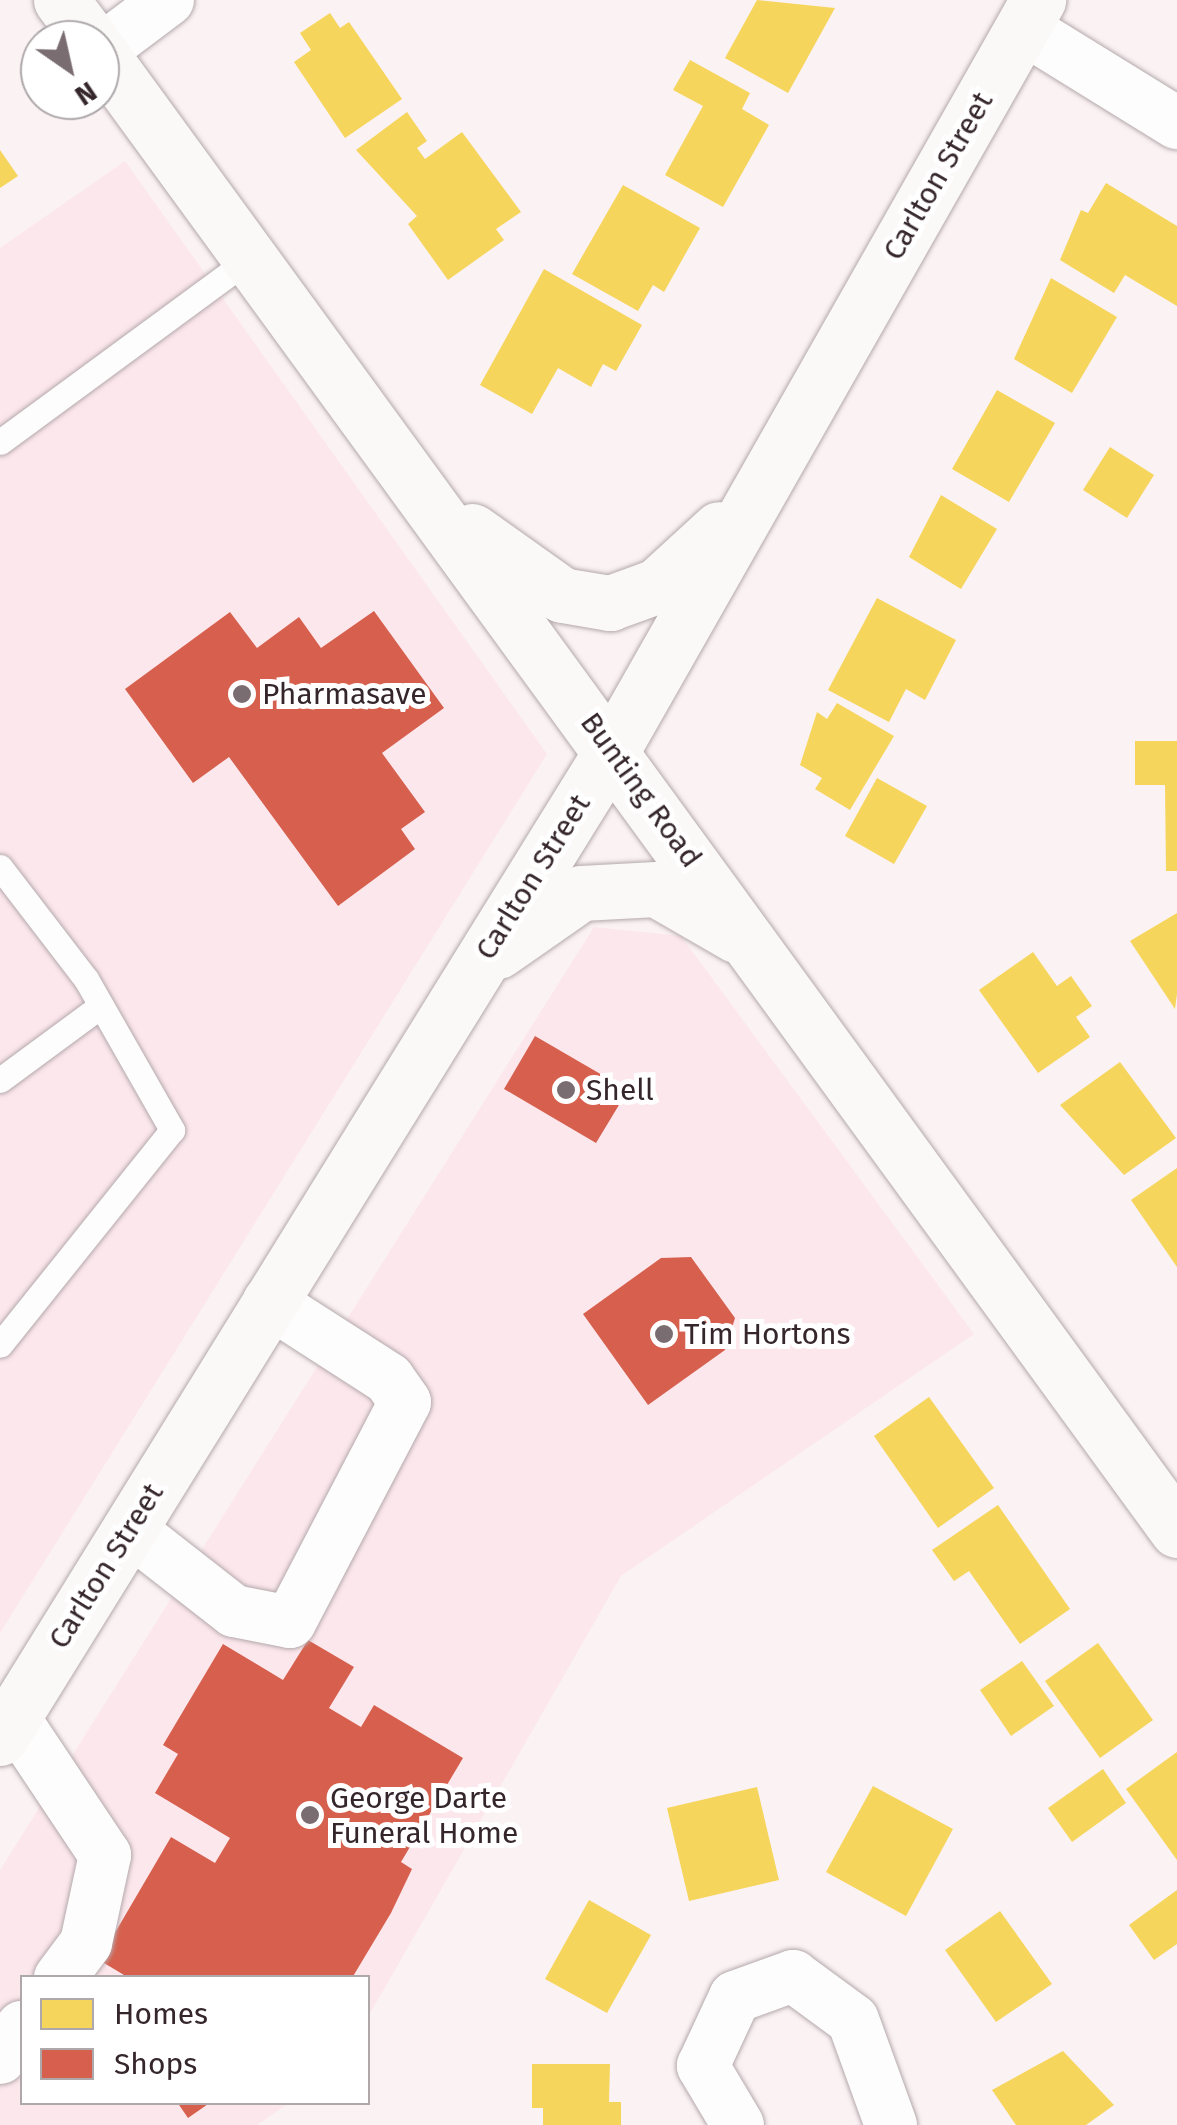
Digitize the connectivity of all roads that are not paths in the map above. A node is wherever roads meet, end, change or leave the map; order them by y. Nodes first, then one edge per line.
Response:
1 (168, 0) edge
2 (1030, 14) edge
3 (120, 37) edge
4 (120, 79) edge
5 (1177, 123) edge
6 (252, 257) junction
7 (0, 442) edge
8 (758, 492) junction
9 (436, 506) junction
10 (612, 750) junction
11 (0, 867) edge
12 (752, 944) junction
13 (479, 965) junction
14 (95, 1010) junction
15 (0, 1080) edge
16 (270, 1302) junction
17 (0, 1345) edge
18 (129, 1529) junction
19 (1177, 1530) edge
20 (6, 1728) edge
21 (62, 1975) edge
22 (20, 2031) edge
23 (0, 2058) edge
24 (881, 2122) edge
25 (738, 2125) edge

1 - 3 street
2 - 5 street
2 - 8 main road, Carlton Street
4 - 6 main road, Bunting Road
6 - 7 lane
6 - 9 main road, Bunting Road
8 - 9 main road
8 - 10 main road, Carlton Street
9 - 10 main road, Bunting Road
10 - 12 main road, Bunting Road
10 - 13 main road, Carlton Street
11 - 14 lane
12 - 13 main road
12 - 19 main road, Bunting Road
13 - 16 main road, Carlton Street
14 - 15 lane
14 - 17 lane
16 - 18 main road, Carlton Street
16 - 18 street
18 - 20 main road, Carlton Street
20 - 21 street
22 - 23 street
24 - 25 street

